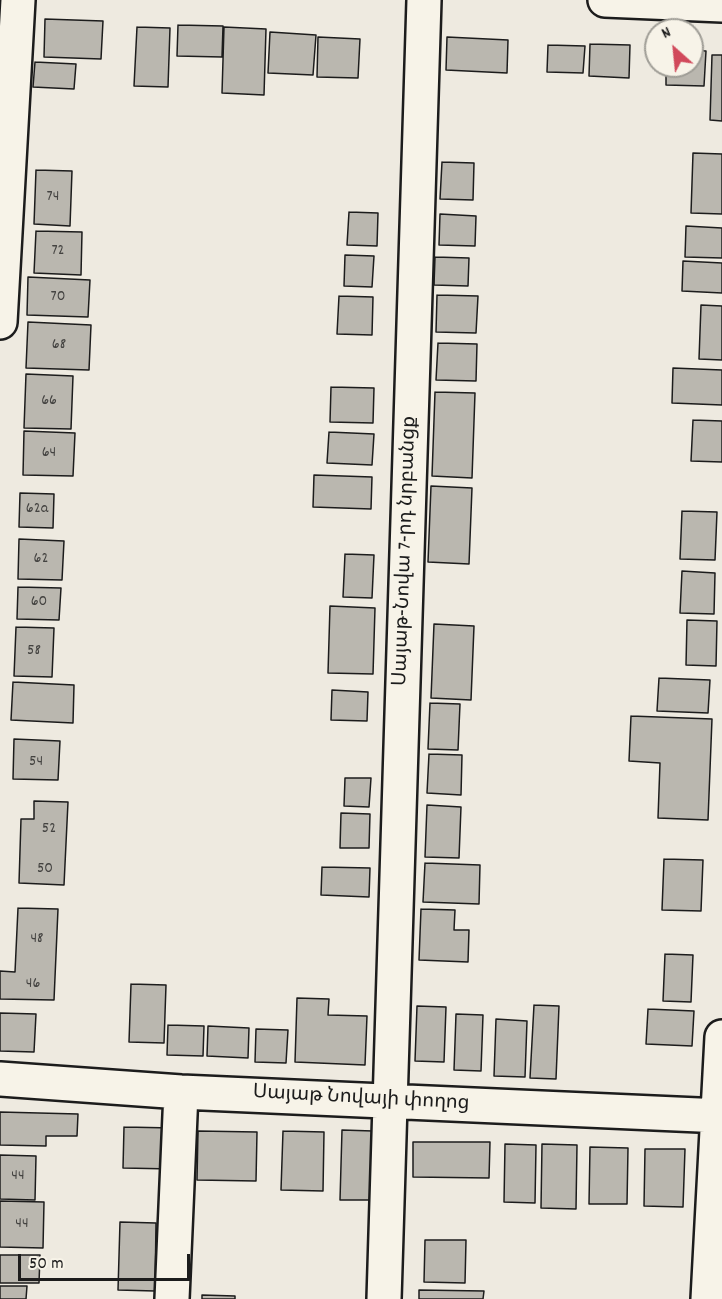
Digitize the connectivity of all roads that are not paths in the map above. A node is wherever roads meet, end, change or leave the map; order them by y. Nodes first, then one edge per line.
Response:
1 (18, 0) edge
2 (424, 0) edge
3 (605, 0) edge
4 (722, 5) edge
5 (0, 322) edge
6 (722, 1037) edge
7 (0, 1079) edge
8 (181, 1092) junction
9 (391, 1101) junction
10 (720, 1116) edge
11 (172, 1299) edge
12 (384, 1299) edge
13 (708, 1299) edge

1 - 5 street
2 - 9 street, Սայաթ-Նովա 7-րդ նրբանցք
3 - 4 street
6 - 10 street
7 - 8 street, Սայաթ Նովայի փողոց
8 - 9 street, Սայաթ Նովայի փողոց
8 - 11 street
9 - 10 street, Սայաթ Նովայի փողոց
9 - 12 street, Սայաթ-Նովա 7-րդ նրբանցք
10 - 13 street

